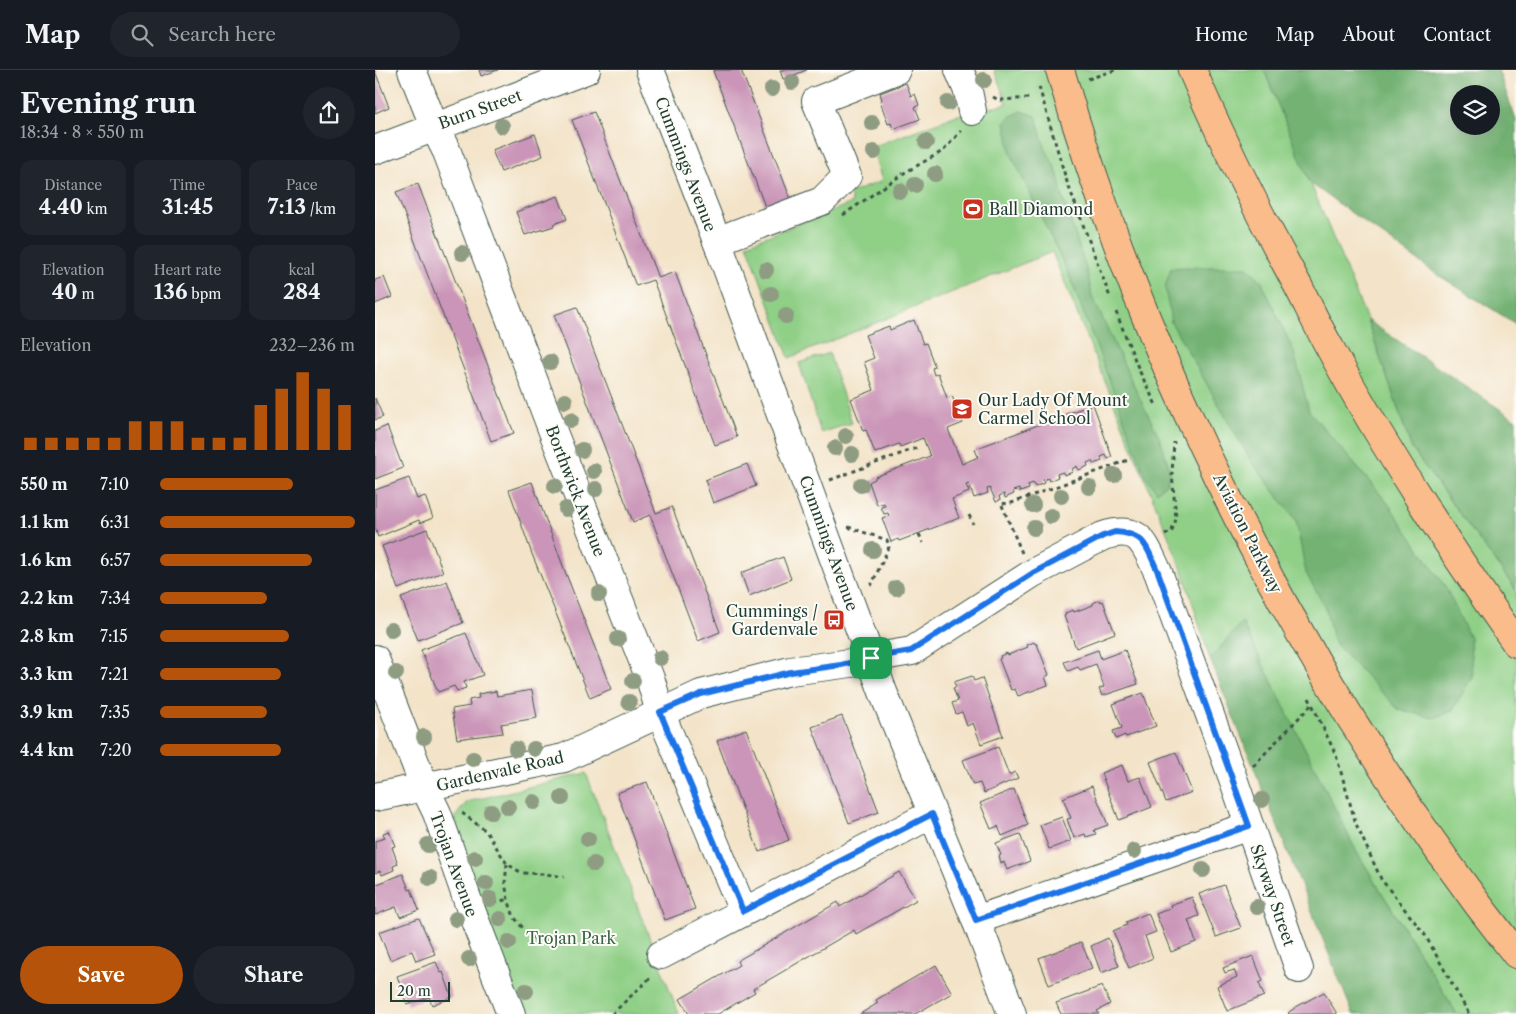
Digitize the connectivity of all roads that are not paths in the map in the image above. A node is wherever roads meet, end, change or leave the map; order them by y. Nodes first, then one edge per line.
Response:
1 (412, 70) edge
2 (586, 70) edge
3 (650, 70) edge
4 (896, 70) edge
5 (1060, 70) edge
6 (1192, 70) edge
7 (1207, 70) edge
8 (1213, 120) junction
9 (434, 126) junction
10 (375, 150) edge
11 (717, 241) junction
12 (1143, 540) joint
13 (1516, 643) edge
14 (871, 658) junction
15 (375, 659) edge
16 (660, 712) junction
17 (425, 788) junction
18 (375, 797) edge
19 (932, 814) junction
20 (1249, 826) junction
21 (743, 911) junction
22 (976, 920) junction
23 (1516, 954) edge
24 (661, 955) road end
25 (1299, 969) dead end
26 (1010, 1013) edge
27 (511, 1014) edge

1 - 9 street, Borthwick Avenue
2 - 9 street, Burn Street
3 - 11 street, Cummings Avenue
4 - 11 street
5 - 23 main road, Aviation Parkway
6 - 8 main road
7 - 8 main road
8 - 13 main road
9 - 10 street, Burn Street
9 - 16 street, Borthwick Avenue
11 - 14 street, Cummings Avenue
12 - 14 street, Gardenvale Road
12 - 20 street, Skyway Street
14 - 16 street, Gardenvale Road
14 - 19 street, Cummings Avenue
15 - 17 street, Trojan Avenue
16 - 17 street, Gardenvale Road
16 - 21 street, Borthwick Avenue
17 - 18 street, Gardenvale Road
17 - 27 street, Trojan Avenue
19 - 21 street
19 - 22 street, Cummings Avenue
20 - 22 street
20 - 25 street, Skyway Street
21 - 24 street
22 - 26 street, Cummings Avenue

